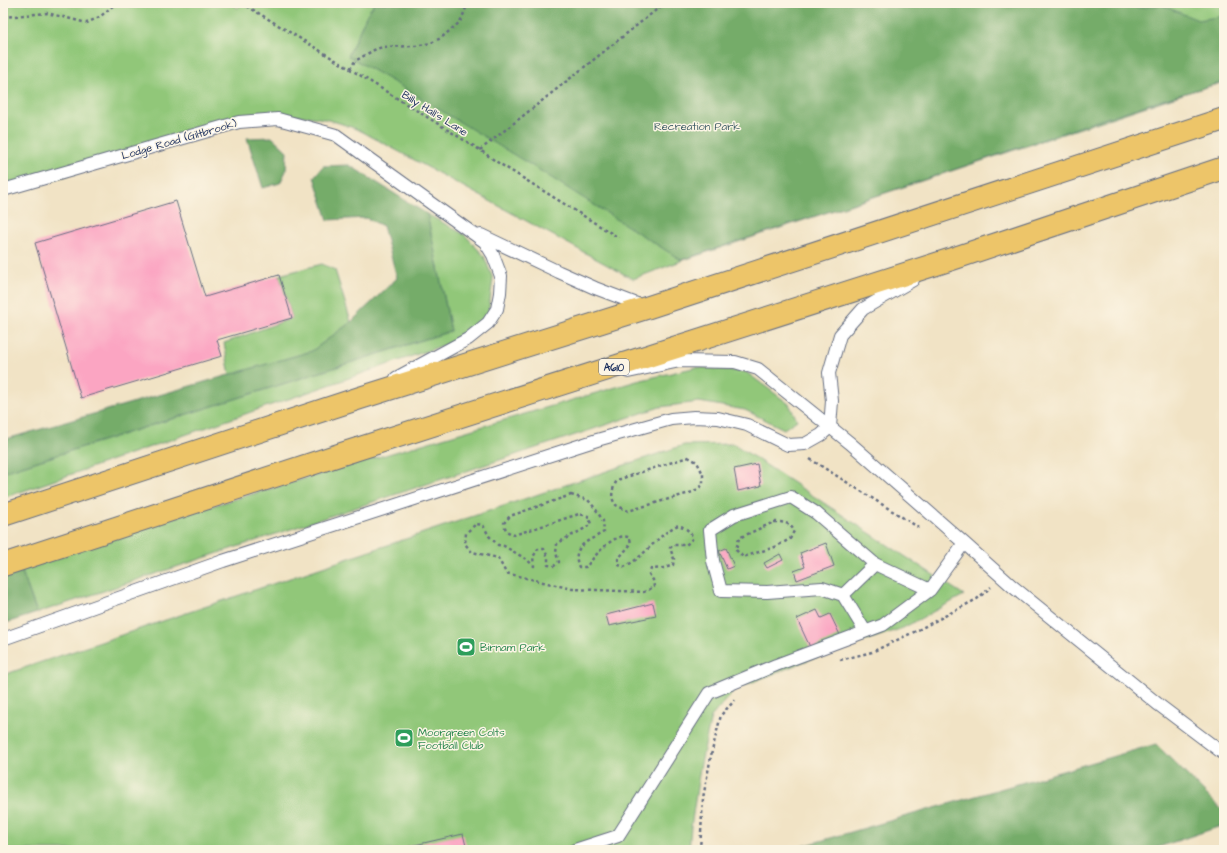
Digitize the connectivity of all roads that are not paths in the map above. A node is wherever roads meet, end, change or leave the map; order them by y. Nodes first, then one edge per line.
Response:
1 (1224, 119) edge
2 (1224, 168) edge
3 (3, 190) edge
4 (471, 231) junction
5 (952, 259) junction
6 (646, 308) junction
7 (568, 381) junction
8 (360, 398) junction
9 (830, 427) junction
10 (3, 515) edge
11 (964, 543) junction
12 (875, 564) junction
13 (3, 565) edge
14 (930, 590) junction
15 (843, 595) junction
16 (865, 631) junction
17 (3, 639) edge
18 (1224, 754) edge
19 (575, 850) edge

1 - 6 highway
2 - 5 highway, A610
3 - 4 lane, Lodge Road (Giltbrook)
4 - 6 lane
4 - 8 lane
5 - 7 highway, A610
5 - 9 lane
6 - 8 highway
7 - 9 lane
7 - 13 highway, A610
8 - 10 highway
9 - 11 lane
9 - 17 lane
11 - 14 lane
11 - 18 lane
12 - 14 lane
12 - 15 lane
12 - 15 lane
14 - 16 lane
15 - 16 lane
16 - 19 lane

